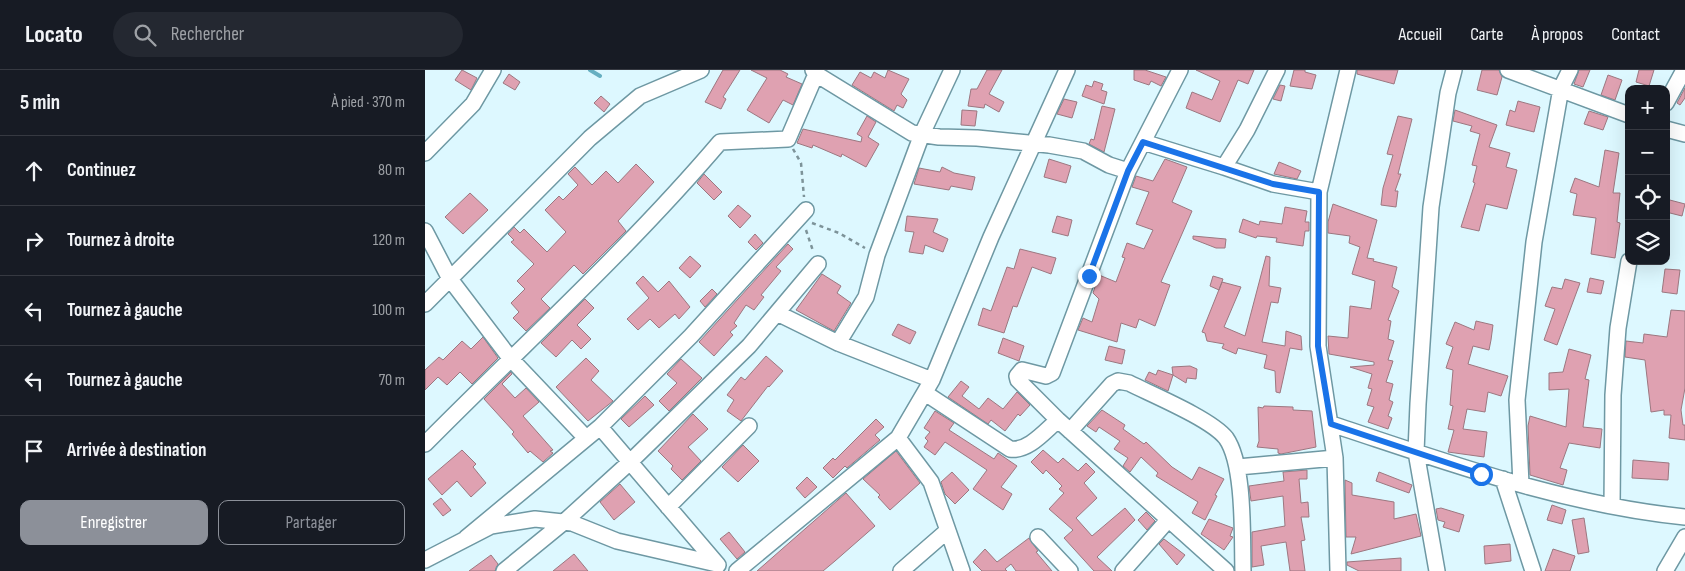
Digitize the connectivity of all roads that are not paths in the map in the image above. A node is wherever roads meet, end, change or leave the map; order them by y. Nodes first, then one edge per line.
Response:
1 (493, 70) edge
2 (701, 70) edge
3 (952, 70) edge
4 (1067, 70) edge
5 (1180, 70) edge
6 (1277, 70) edge
7 (1348, 70) edge
8 (1454, 70) edge
9 (1508, 70) edge
10 (1570, 70) edge
11 (1684, 70) edge
12 (821, 73) edge
13 (1561, 88) junction
14 (1670, 96) edge
15 (1625, 113) edge
16 (1670, 130) edge
17 (922, 134) junction
18 (1685, 134) edge
19 (1034, 142) junction
20 (1143, 142) junction
21 (425, 153) edge
22 (1224, 167) junction
23 (1128, 171) junction
24 (1319, 192) junction
25 (806, 213) road end
26 (425, 231) edge
27 (818, 264) road end
28 (1628, 265) edge
29 (450, 279) junction
30 (425, 304) edge
31 (777, 313) junction
32 (838, 343) junction
33 (510, 358) junction
34 (928, 387) junction
35 (1058, 420) junction
36 (1331, 424) junction
37 (749, 426) dead end
38 (600, 428) junction
39 (1071, 431) junction
40 (586, 438) junction
41 (898, 438) junction
42 (425, 444) edge
43 (1416, 452) junction
44 (1335, 458) junction
45 (630, 462) junction
46 (1238, 467) junction
47 (1503, 479) junction
48 (1521, 484) junction
49 (1612, 506) junction
50 (668, 507) junction
51 (1685, 517) edge
52 (1168, 520) junction
53 (564, 522) junction
54 (947, 531) junction
55 (1038, 537) dead end
56 (1685, 537) edge
57 (466, 538) junction
58 (425, 560) edge
59 (720, 567) edge
60 (504, 571) edge
61 (737, 571) edge
62 (901, 571) edge
63 (962, 571) edge
64 (1070, 571) edge
65 (1123, 571) edge
66 (1226, 571) edge
67 (1243, 571) edge
68 (1338, 571) edge
69 (1437, 571) edge
70 (1533, 571) edge
71 (1665, 571) edge

1 - 21 street
2 - 29 street
3 - 17 street
4 - 19 street
5 - 20 street
6 - 22 street
7 - 24 street
8 - 43 street
9 - 13 street
10 - 13 street
11 - 14 street
12 - 17 street
12 - 33 street
13 - 15 street
13 - 48 street
16 - 18 street
17 - 19 street
17 - 32 street
19 - 23 street
19 - 34 street
20 - 22 street
20 - 23 street
22 - 24 street
23 - 35 street
24 - 36 street
25 - 38 street
26 - 29 street
27 - 31 street
28 - 49 street
29 - 30 street
29 - 33 street
31 - 32 street
31 - 45 street
32 - 34 street
33 - 40 street
33 - 42 street
34 - 35 street
34 - 41 street
35 - 39 street
36 - 43 street
36 - 44 street
37 - 50 street
38 - 40 street
38 - 45 street
39 - 46 street
39 - 52 street
40 - 57 street
41 - 54 street
41 - 61 street
43 - 47 street
43 - 69 street
44 - 46 street
44 - 68 street
45 - 50 street
45 - 53 street
46 - 67 street
47 - 48 street
47 - 70 street
48 - 49 street
49 - 51 street
50 - 59 street
52 - 65 street
52 - 66 street
53 - 57 street
53 - 59 street
53 - 60 street
54 - 62 street
54 - 63 street
55 - 64 street
56 - 71 street
57 - 58 street

